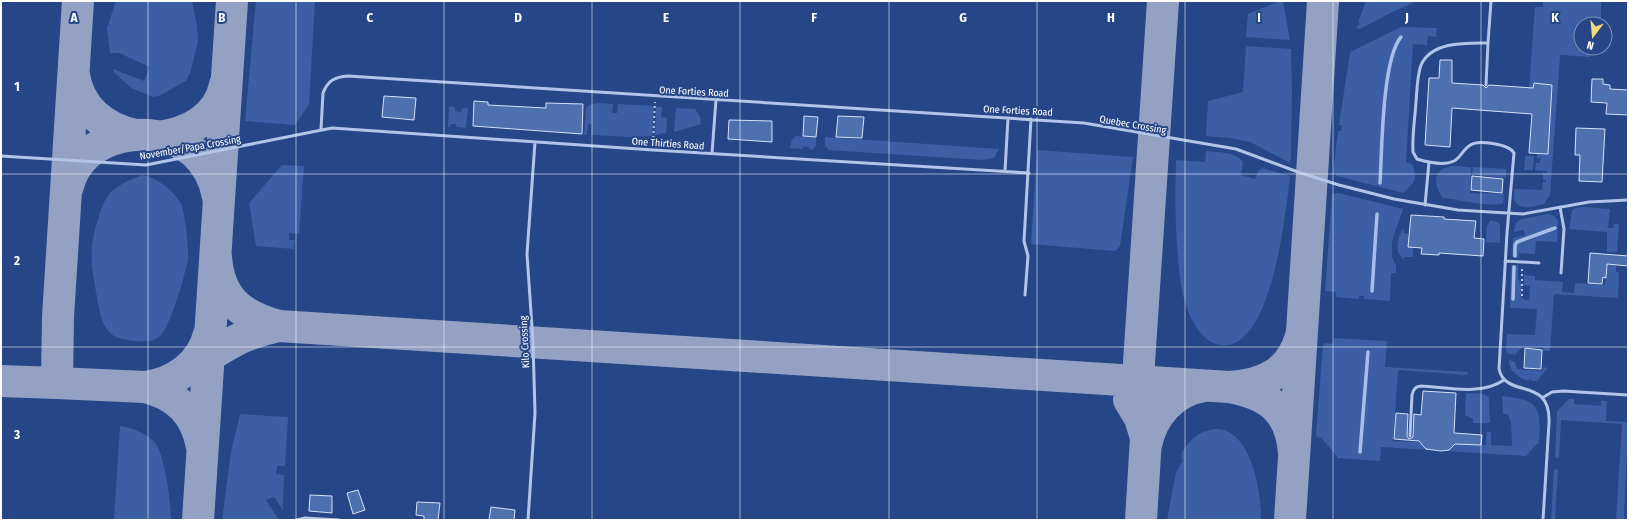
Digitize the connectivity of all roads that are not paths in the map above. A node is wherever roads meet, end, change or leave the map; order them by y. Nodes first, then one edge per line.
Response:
1 (1491, 1) edge
2 (1488, 43) junction
3 (1486, 85) dead end
4 (716, 100) junction
5 (1008, 118) junction
6 (1031, 119) junction
7 (1058, 121) joint
8 (321, 129) junction
9 (308, 132) joint
10 (535, 142) junction
11 (712, 153) junction
12 (1, 156) edge
13 (1429, 162) junction
14 (1005, 171) junction
15 (1028, 173) junction
16 (1628, 200) edge
17 (1425, 205) junction
18 (1560, 207) junction
19 (1508, 214) junction
20 (1505, 261) junction
21 (1539, 263) dead end
22 (1561, 273) dead end
23 (1025, 295) dead end
24 (1504, 380) junction
25 (1628, 395) edge
26 (1542, 398) junction
27 (1410, 436) dead end
28 (297, 519) edge
29 (338, 520) edge
30 (528, 520) edge
31 (1543, 520) edge

1 - 2 lane
2 - 3 lane
2 - 13 lane
4 - 5 lane, One Forties Road
4 - 8 lane, One Forties Road
4 - 11 lane
5 - 6 lane, One Forties Road
5 - 14 lane
6 - 7 lane, One Forties Road
6 - 15 lane
7 - 17 lane, Quebec Crossing
8 - 9 lane, One Thirties Road
8 - 10 lane, One Thirties Road
9 - 12 lane, November/Papa Crossing
10 - 11 lane, One Thirties Road
10 - 30 lane, Kilo Crossing
11 - 14 lane, One Thirties Road
13 - 17 lane
13 - 19 lane
14 - 15 lane, One Thirties Road
15 - 23 lane
16 - 18 lane, Quebec Crossing
17 - 19 lane, Quebec Crossing
18 - 19 lane, Quebec Crossing
18 - 22 lane
19 - 20 lane
20 - 21 lane
20 - 24 lane
24 - 26 lane
24 - 27 lane
25 - 26 lane
26 - 31 lane
28 - 29 lane

